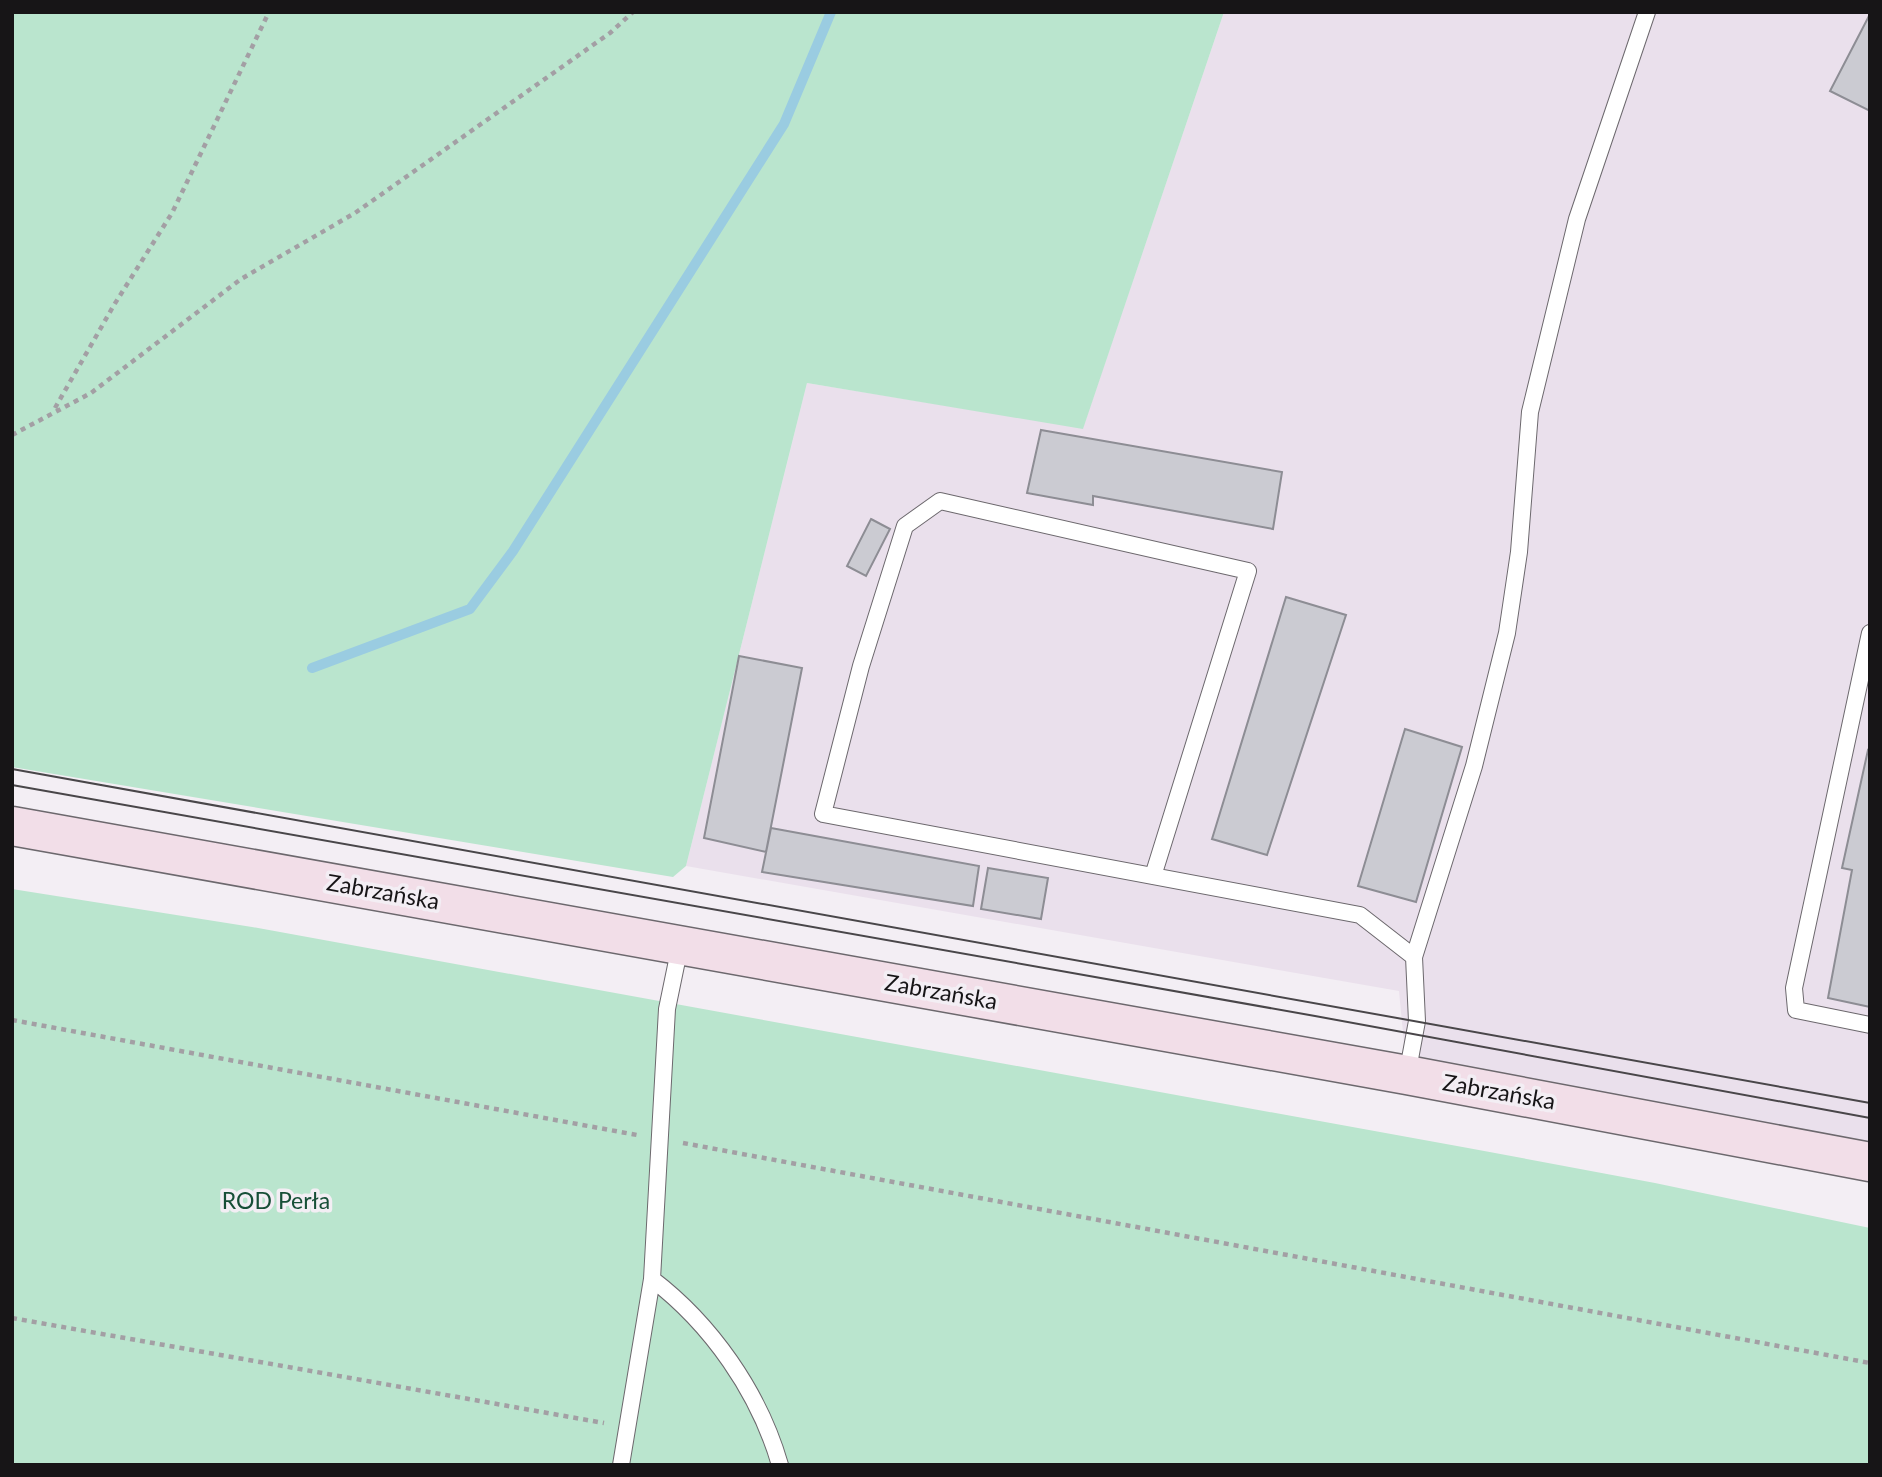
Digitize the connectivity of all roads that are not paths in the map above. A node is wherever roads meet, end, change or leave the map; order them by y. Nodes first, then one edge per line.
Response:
1 (1647, 12) edge
2 (1870, 633) edge
3 (12, 826) edge
4 (1153, 876) junction
5 (680, 946) junction
6 (1414, 957) junction
7 (1870, 1025) edge
8 (1407, 1075) junction
9 (1870, 1162) edge
10 (652, 1279) junction
11 (621, 1465) edge
12 (780, 1465) edge

1 - 6 lane
2 - 7 lane
3 - 5 street, Zabrzańska
4 - 4 lane
4 - 6 lane
5 - 8 street, Zabrzańska
5 - 10 lane
6 - 8 lane
8 - 9 street, Zabrzańska
10 - 11 lane
10 - 12 lane

